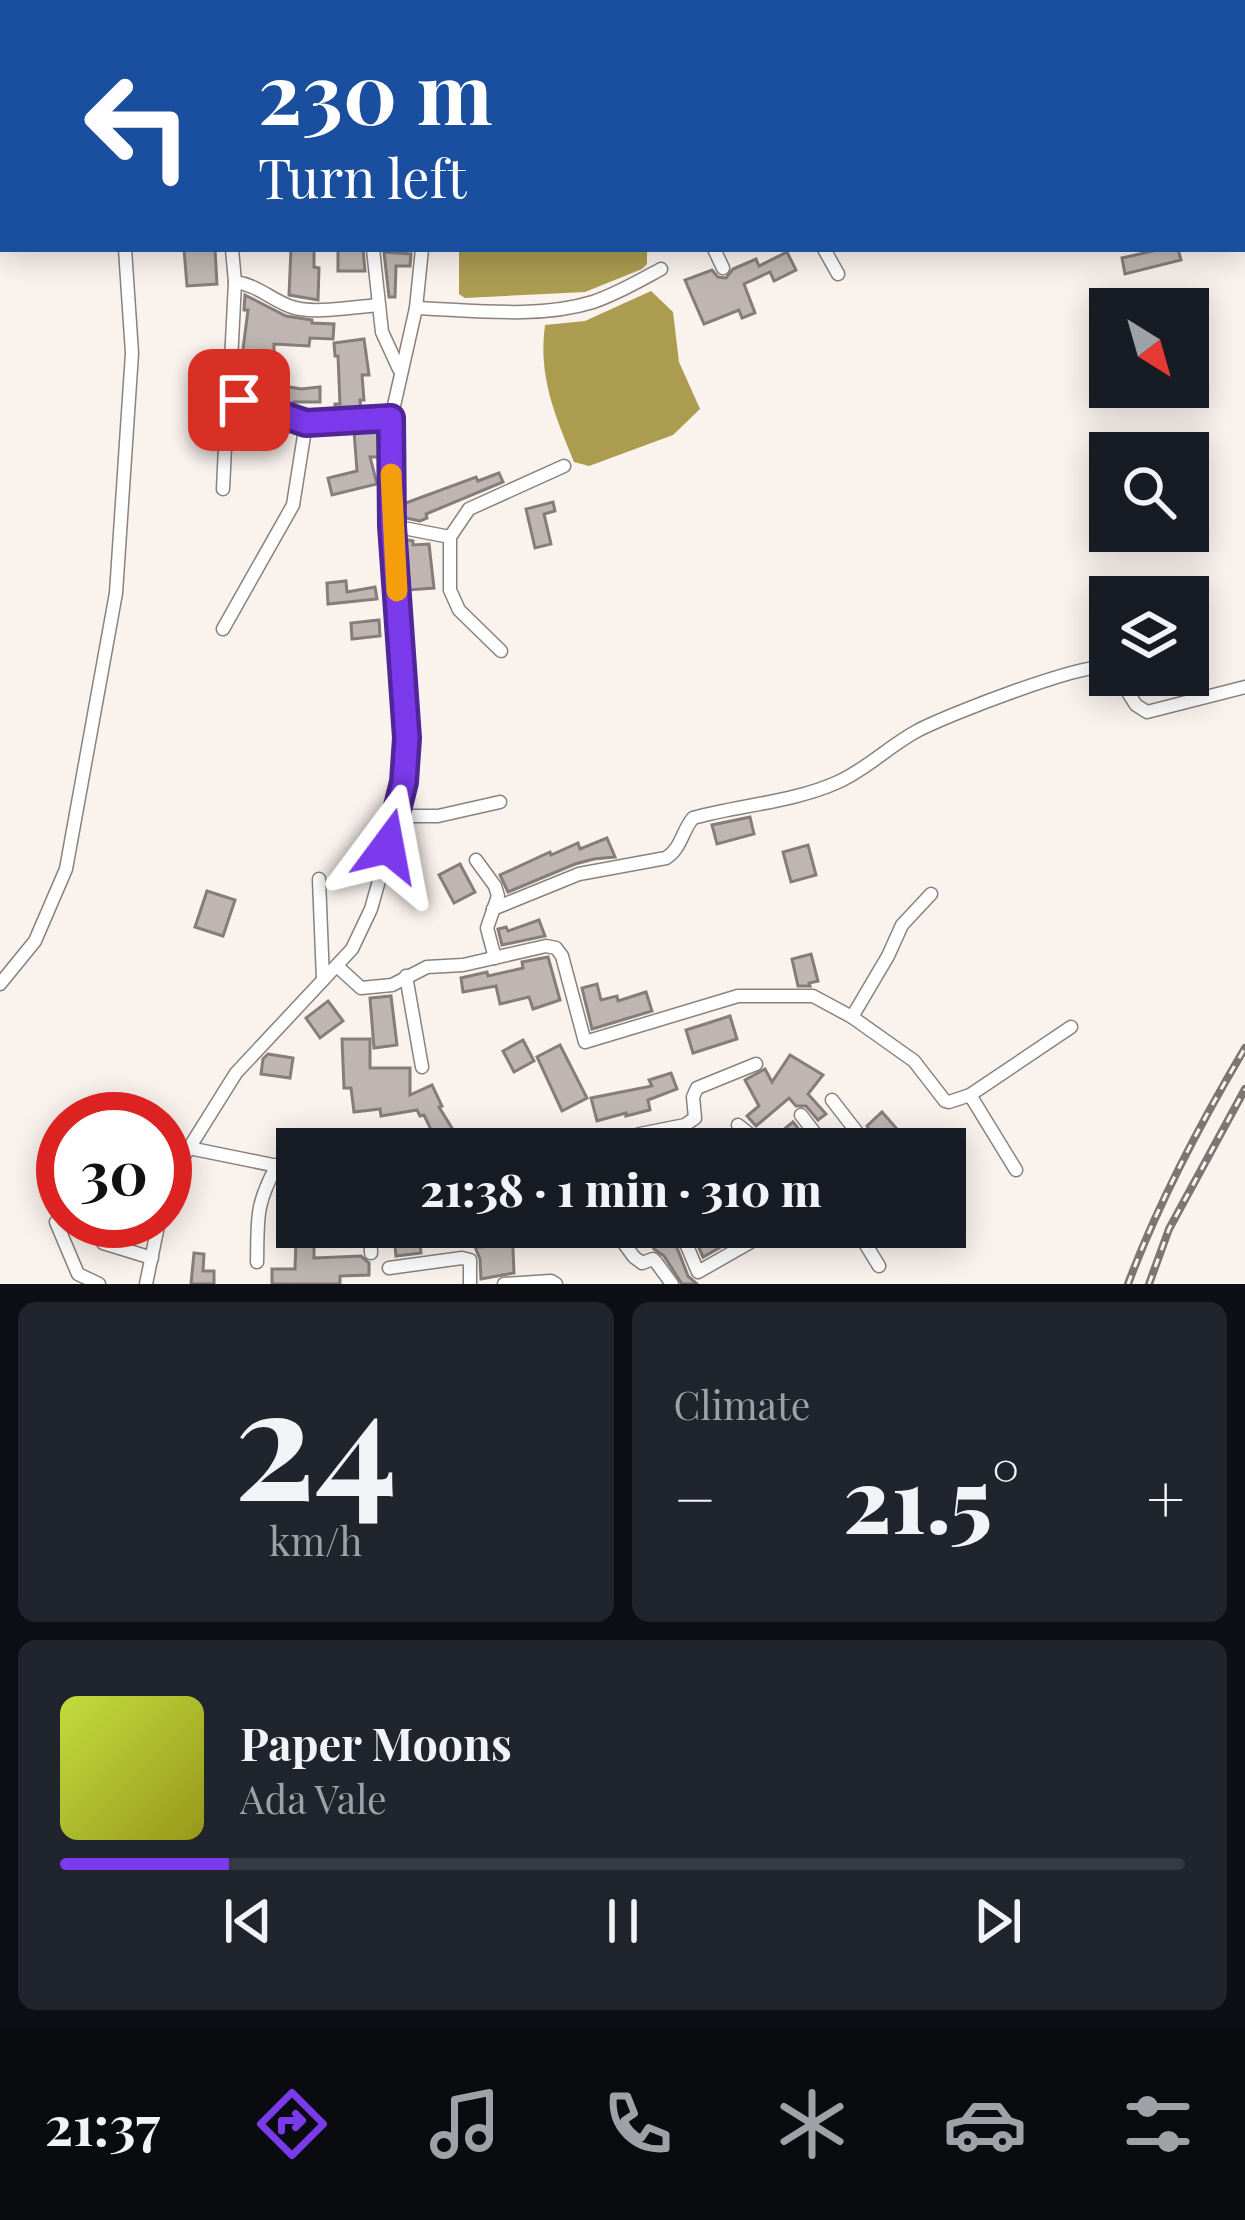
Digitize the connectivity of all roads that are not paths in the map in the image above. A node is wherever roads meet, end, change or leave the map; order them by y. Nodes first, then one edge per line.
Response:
1 (125, 252) edge
2 (232, 252) edge
3 (373, 252) edge
4 (422, 252) edge
5 (715, 252) edge
6 (826, 252) edge
7 (723, 268) dead end
8 (661, 269) dead end
9 (838, 274) dead end
10 (236, 282) junction
11 (378, 305) junction
12 (416, 308) junction
13 (400, 371) junction
14 (235, 396) junction
15 (391, 418) junction
16 (306, 423) junction
17 (564, 466) dead end
18 (223, 489) dead end
19 (392, 526) junction
20 (450, 537) junction
21 (223, 629) dead end
22 (501, 651) dead end
23 (1089, 668) edge
24 (1245, 687) edge
25 (1130, 696) edge
26 (500, 802) dead end
27 (397, 816) junction
28 (476, 860) dead end
29 (319, 879) dead end
30 (931, 894) dead end
31 (493, 909) junction
32 (495, 958) junction
33 (338, 967) junction
34 (406, 976) junction
35 (323, 980) junction
36 (0, 984) edge
37 (852, 1018) junction
38 (1071, 1027) dead end
39 (756, 1064) dead end
40 (422, 1067) dead end
41 (970, 1095) junction
42 (832, 1100) dead end
43 (801, 1115) dead end
44 (737, 1125) dead end
45 (670, 1128) edge
46 (741, 1128) edge
47 (811, 1128) edge
48 (854, 1128) edge
49 (192, 1143) edge
50 (192, 1149) edge
51 (276, 1165) edge
52 (276, 1169) edge
53 (1016, 1170) dead end
54 (67, 1248) edge
55 (119, 1248) edge
56 (154, 1248) edge
57 (371, 1248) edge
58 (628, 1248) edge
59 (687, 1248) edge
60 (744, 1248) edge
61 (868, 1248) edge
62 (371, 1253) dead end
63 (152, 1258) junction
64 (257, 1262) dead end
65 (879, 1267) dead end
66 (389, 1268) dead end
67 (698, 1278) edge
68 (99, 1284) edge
69 (146, 1284) edge
70 (470, 1284) edge
71 (504, 1284) edge
72 (556, 1284) edge
73 (671, 1284) edge

1 - 36 street
2 - 10 street
3 - 11 street
4 - 12 street
5 - 7 street
6 - 9 street
8 - 12 street
10 - 11 street
10 - 14 street
11 - 13 street
12 - 13 street
13 - 15 street
14 - 16 street
14 - 18 street
15 - 16 street
15 - 19 street
16 - 21 street
17 - 20 street
19 - 20 street
19 - 27 street
20 - 22 street
23 - 31 street
24 - 25 street
26 - 27 street
27 - 33 street
28 - 31 street
29 - 35 street
30 - 37 street
31 - 32 street
32 - 34 street
32 - 37 street
33 - 34 street
33 - 35 street
34 - 40 street
35 - 49 street
37 - 41 street
38 - 41 street
39 - 45 street
41 - 53 street
42 - 48 street
43 - 47 street
44 - 46 street
50 - 51 street
52 - 64 street
54 - 68 street
55 - 63 street
56 - 63 street
57 - 62 street
58 - 73 street
59 - 67 street
60 - 67 street
61 - 65 street
63 - 69 street
66 - 70 street
71 - 72 street

